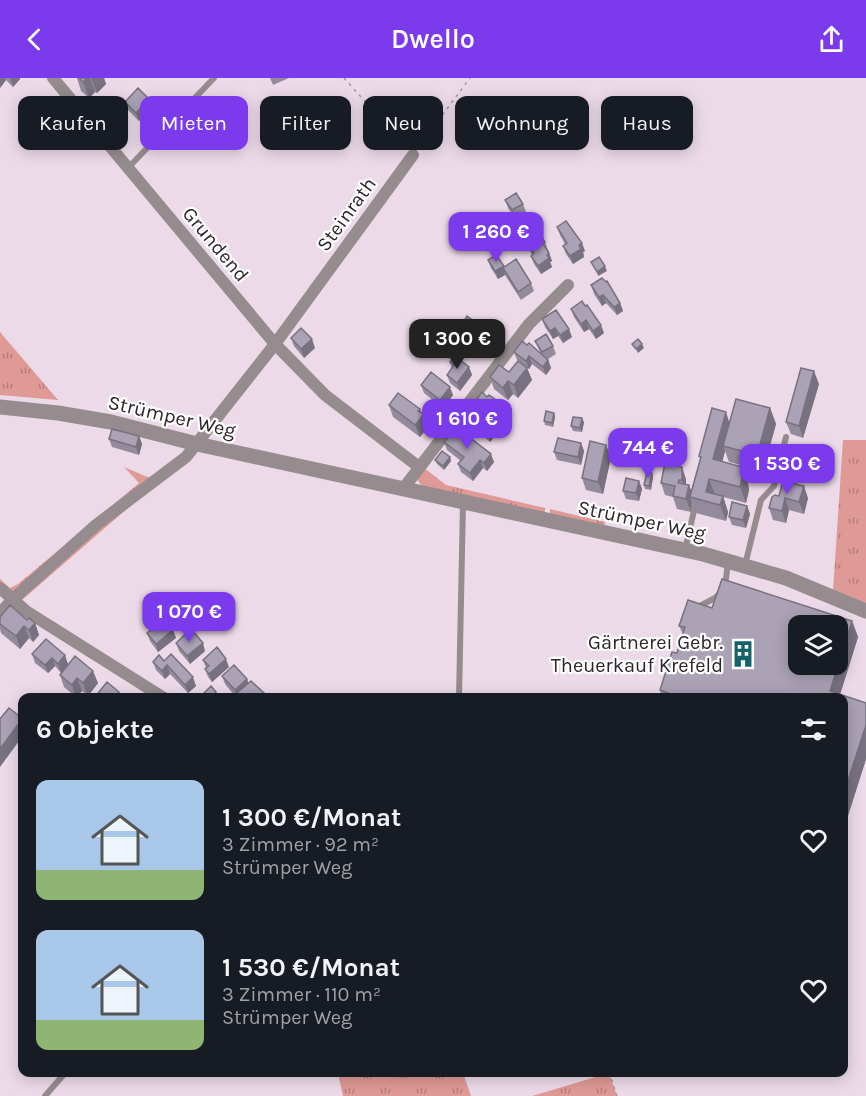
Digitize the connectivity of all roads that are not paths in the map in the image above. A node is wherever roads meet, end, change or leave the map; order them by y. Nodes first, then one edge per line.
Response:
1 (53, 78) edge
2 (214, 78) edge
3 (413, 155) road end
4 (127, 169) junction
5 (567, 285) dead end
6 (275, 344) junction
7 (0, 407) edge
8 (786, 437) dead end
9 (197, 444) junction
10 (419, 467) junction
11 (404, 489) junction
12 (699, 490) edge
13 (464, 502) junction
14 (685, 550) junction
15 (728, 561) junction
16 (744, 565) junction
17 (0, 588) edge
18 (12, 600) junction
19 (866, 611) edge
20 (690, 612) edge
21 (0, 613) edge
22 (156, 693) edge
23 (459, 693) edge
24 (62, 1077) edge
25 (45, 1096) edge

1 - 4 street, Grundend
2 - 4 lane
3 - 6 street, Steinrath
4 - 6 street, Grundend
5 - 10 street
6 - 9 street
6 - 10 street, Grundend
7 - 9 street, Strümper Weg
8 - 16 lane
9 - 11 street, Strümper Weg
9 - 18 street
10 - 11 street
11 - 13 street, Strümper Weg
12 - 14 lane
13 - 14 street, Strümper Weg
13 - 23 lane
14 - 15 street, Strümper Weg
15 - 16 street, Strümper Weg
15 - 20 lane
16 - 19 street, Strümper Weg
17 - 18 street
18 - 21 street
18 - 22 street
24 - 25 lane

